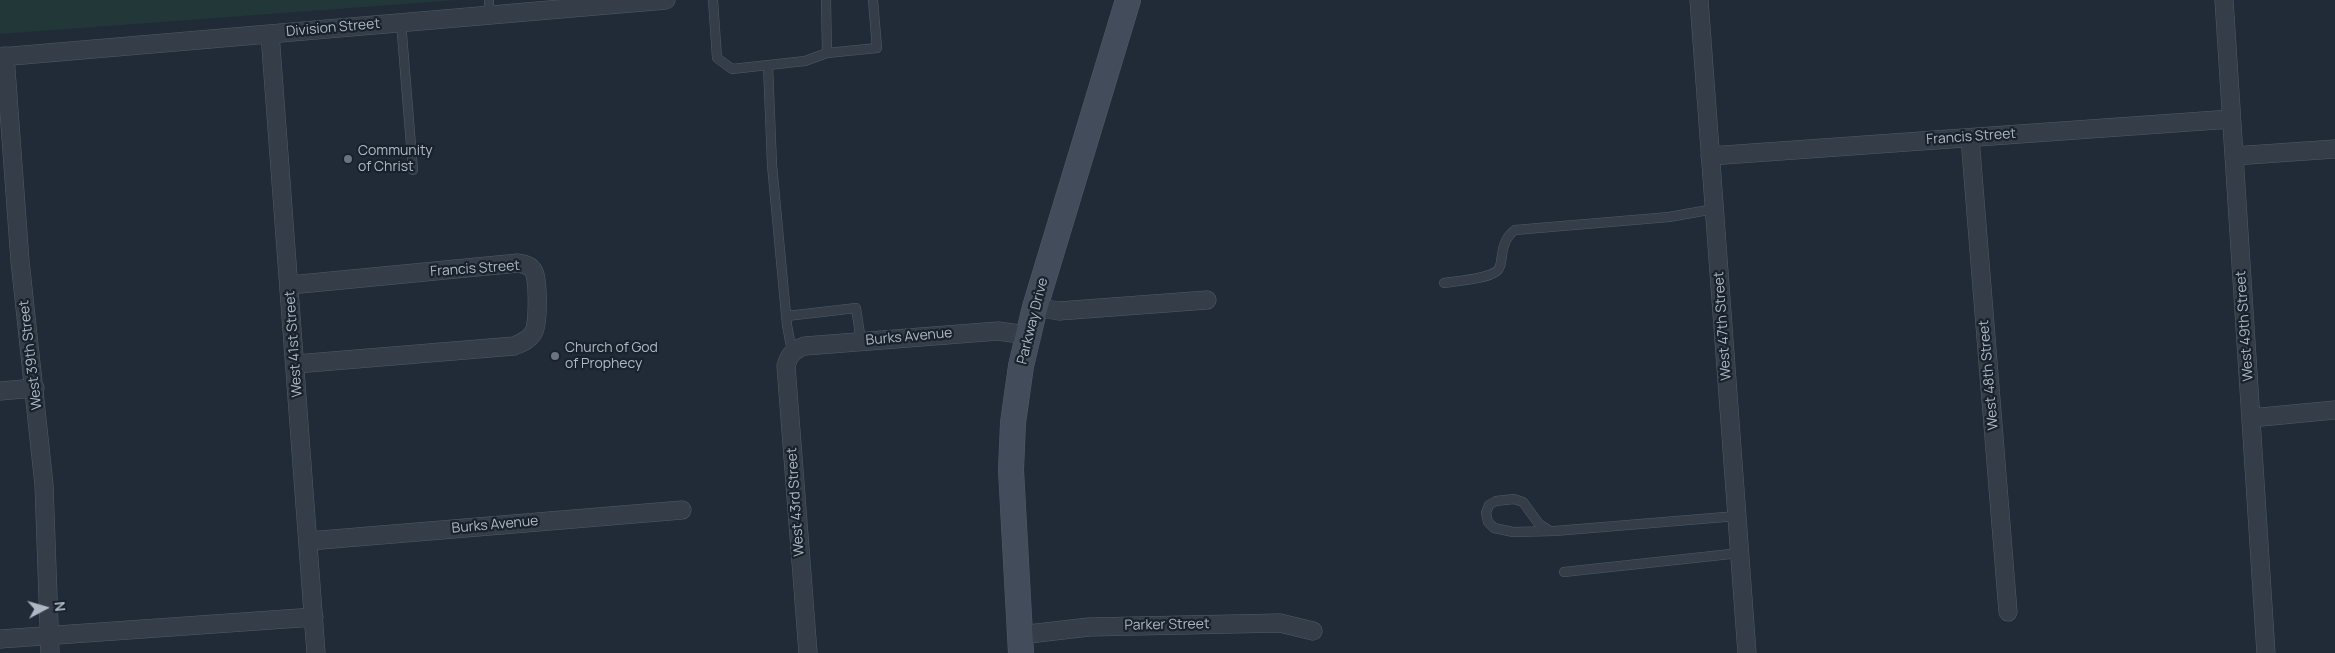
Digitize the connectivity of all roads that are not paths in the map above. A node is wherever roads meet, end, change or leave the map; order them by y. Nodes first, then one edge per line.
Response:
1 (666, 0) edge
2 (712, 0) edge
3 (826, 0) edge
4 (874, 0) edge
5 (1128, 0) edge
6 (1699, 0) edge
7 (2224, 0) edge
8 (594, 3) edge
9 (489, 7) edge
10 (401, 22) junction
11 (270, 34) junction
12 (827, 52) junction
13 (2, 57) edge
14 (768, 65) junction
15 (2231, 119) junction
16 (1970, 138) junction
17 (2335, 149) edge
18 (1710, 156) junction
19 (2234, 156) junction
20 (413, 170) dead end
21 (1714, 208) junction
22 (1444, 283) dead end
23 (290, 285) junction
24 (1207, 300) dead end
25 (1035, 307) junction
26 (787, 316) junction
27 (1027, 335) junction
28 (861, 341) junction
29 (792, 352) junction
30 (296, 364) junction
31 (35, 388) junction
32 (0, 391) edge
33 (2335, 410) edge
34 (2251, 418) junction
35 (682, 510) dead end
36 (1738, 516) junction
37 (1550, 531) junction
38 (309, 541) junction
39 (1740, 553) junction
40 (1564, 572) dead end
41 (2008, 612) dead end
42 (314, 617) junction
43 (1312, 631) dead end
44 (0, 639) edge
45 (49, 644) edge
46 (1021, 644) edge
47 (316, 653) edge
48 (808, 653) edge
49 (1747, 653) edge
50 (2266, 653) edge

1 - 8 street, Division Street
2 - 14 lane
3 - 12 lane
4 - 12 lane
5 - 25 street, Parkway Drive
6 - 18 street, West 47th Street
7 - 15 street, West 49th Street
8 - 9 street, Division Street
9 - 10 street, Division Street
10 - 11 street, Division Street
10 - 20 lane
11 - 13 street, Division Street
11 - 23 street, West 41st Street
12 - 14 lane
13 - 31 street, West 39th Street
14 - 26 lane
15 - 16 street, Francis Street
15 - 19 street, West 49th Street
16 - 18 street, Francis Street
16 - 41 street, West 48th Street
17 - 19 street
18 - 21 street, West 47th Street
19 - 34 street, West 49th Street
21 - 22 lane
21 - 36 street, West 47th Street
23 - 30 street, West 41st Street
23 - 30 street, Francis Street
24 - 25 street
25 - 27 street, Parkway Drive
26 - 28 lane
26 - 29 lane
27 - 28 street, Burks Avenue
27 - 46 street, Parkway Drive
28 - 29 street, Burks Avenue
29 - 48 street, West 43rd Street
30 - 38 street, West 41st Street
31 - 32 street
31 - 45 street, West 39th Street
33 - 34 street
34 - 50 street, West 49th Street
35 - 38 street, Burks Avenue
36 - 37 lane
36 - 39 street, West 47th Street
37 - 37 lane
38 - 42 street, West 41st Street
39 - 40 lane
39 - 49 street, West 47th Street
42 - 45 street
42 - 47 street, West 41st Street
43 - 46 street, Parker Street
44 - 45 street

